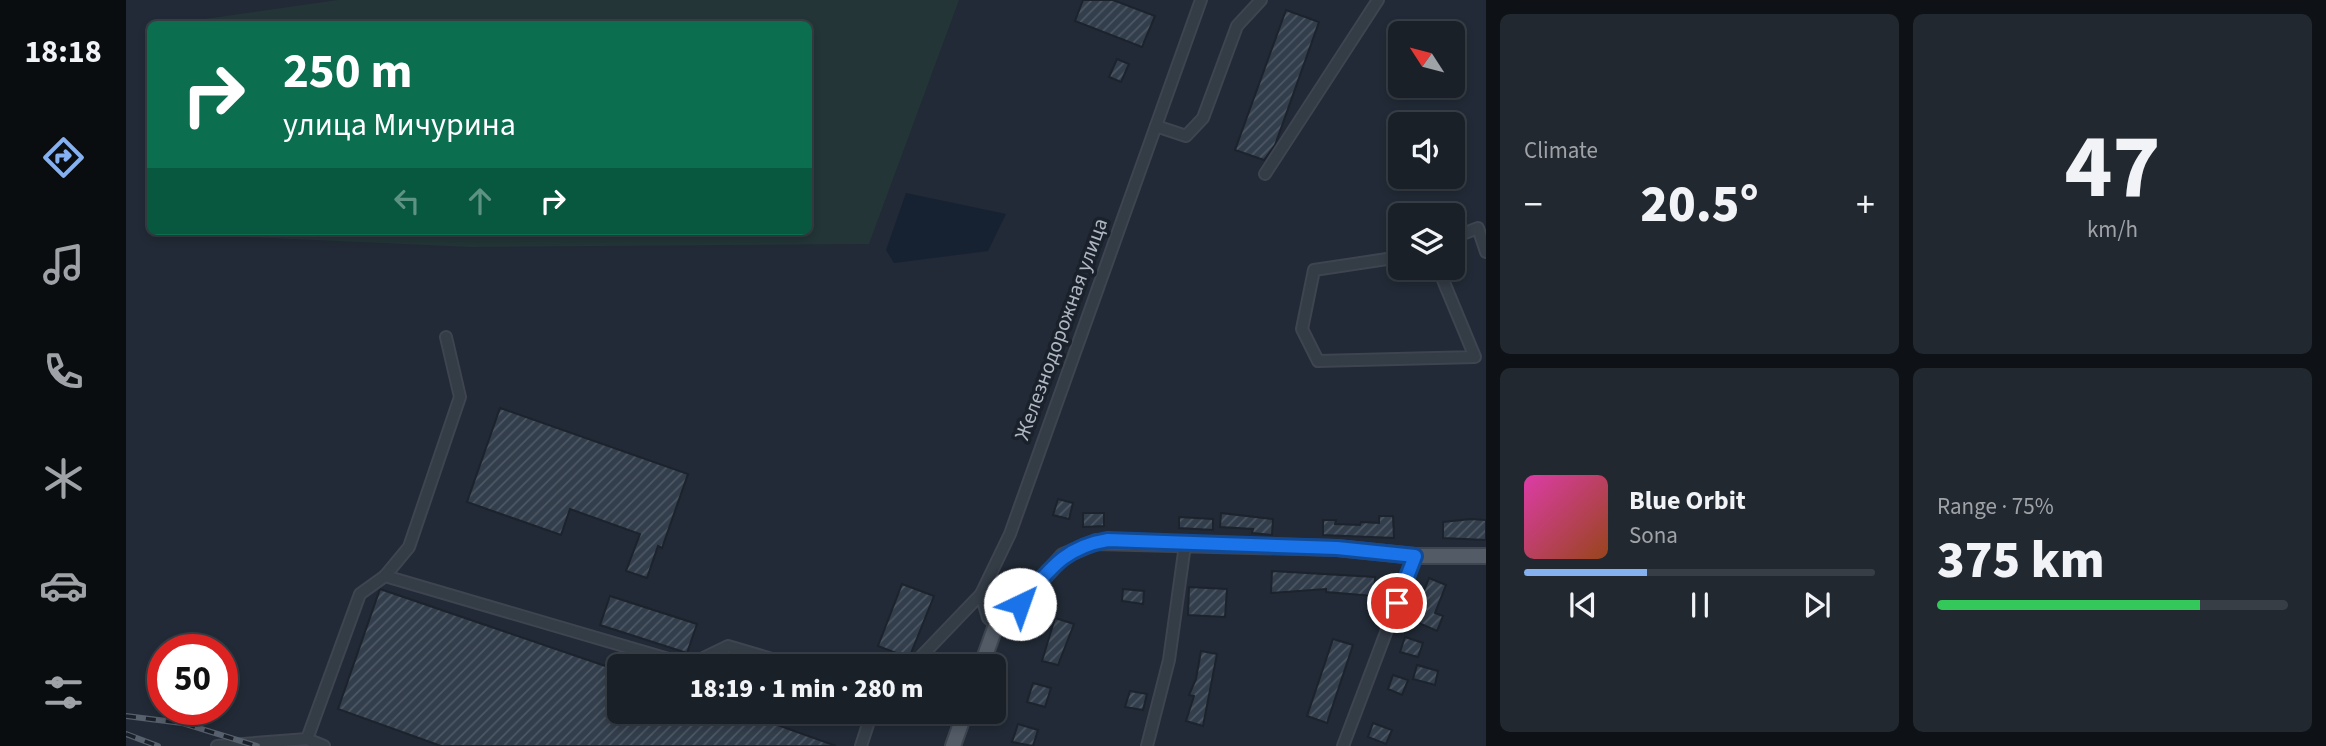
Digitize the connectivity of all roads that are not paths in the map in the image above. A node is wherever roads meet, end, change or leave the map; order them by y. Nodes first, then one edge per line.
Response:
1 (1201, 0) edge
2 (1261, 0) edge
3 (1378, 0) edge
4 (1156, 126) junction
5 (1265, 174) dead end
6 (1482, 227) edge
7 (1465, 233) edge
8 (1486, 252) edge
9 (1388, 259) edge
10 (1444, 280) edge
11 (446, 337) dead end
12 (1481, 357) edge
13 (1185, 545) junction
14 (1415, 556) junction
15 (1486, 556) edge
16 (386, 576) junction
17 (981, 594) junction
18 (996, 625) junction
19 (652, 654) edge
20 (712, 654) edge
21 (755, 654) edge
22 (923, 654) edge
23 (986, 654) edge
24 (868, 724) edge
25 (961, 724) edge
26 (307, 739) junction
27 (217, 746) edge
28 (324, 746) edge
29 (861, 746) edge
30 (953, 746) edge
31 (1147, 746) edge
32 (1343, 746) edge

1 - 4 street, Железнодорожная улица
2 - 4 street
3 - 5 street
4 - 17 street, Железнодорожная улица
6 - 7 street
6 - 8 street
9 - 12 street
10 - 12 street
11 - 16 street
13 - 14 main road
13 - 18 main road
13 - 31 street
14 - 15 main road
14 - 32 street
16 - 19 street
16 - 26 street
17 - 18 street
17 - 22 street, Железнодорожная улица
18 - 23 main road
20 - 21 street
24 - 29 street
25 - 30 main road
26 - 27 street
26 - 28 street

